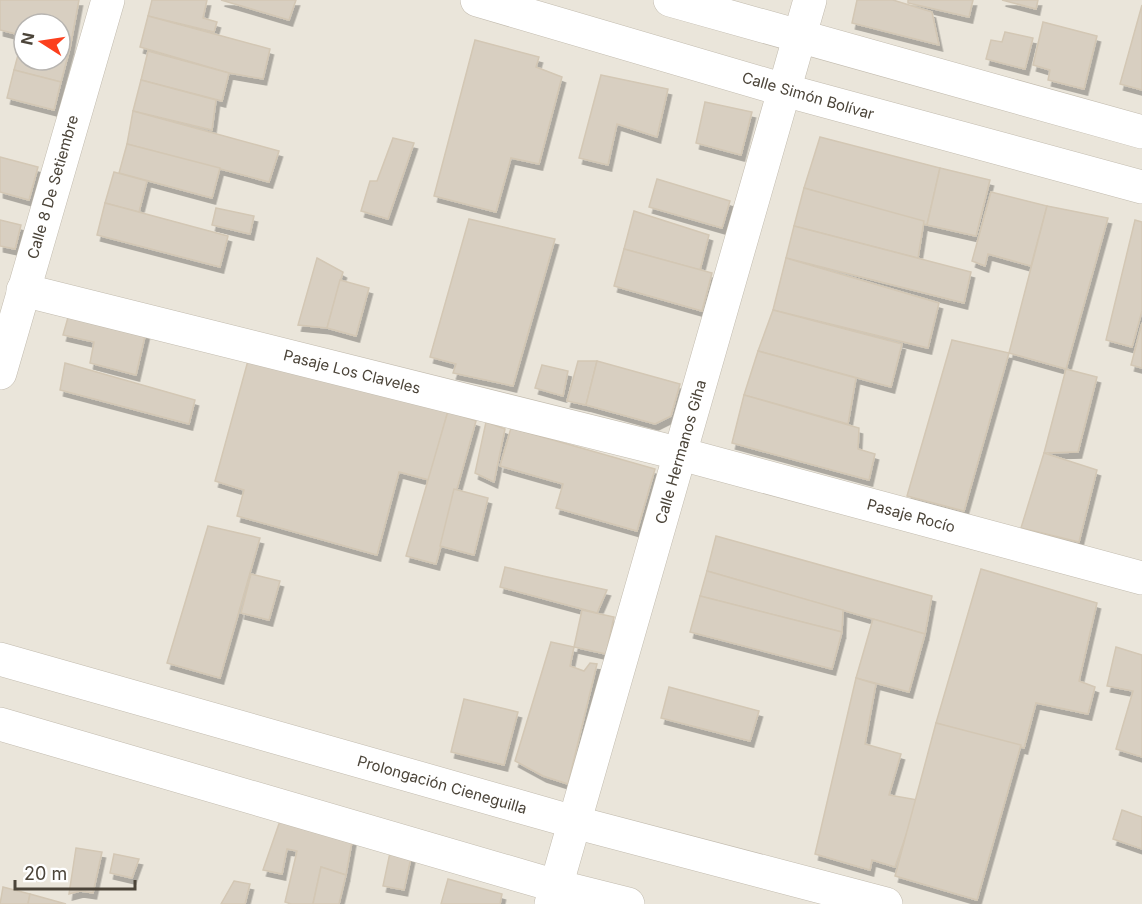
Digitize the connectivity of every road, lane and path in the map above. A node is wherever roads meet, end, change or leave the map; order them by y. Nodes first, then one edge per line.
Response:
1 (108, 0) edge
2 (477, 0) edge
3 (669, 0) edge
4 (810, 0) edge
5 (800, 36) junction
6 (784, 90) junction
7 (1142, 132) edge
8 (1142, 187) edge
9 (23, 290) junction
10 (0, 374) edge
11 (681, 454) junction
12 (1142, 579) edge
13 (0, 658) edge
14 (0, 724) edge
15 (574, 822) junction
16 (554, 895) edge
17 (628, 904) edge
18 (886, 904) edge

1 - 9 street, Calle 8 De Setiembre
2 - 6 street, Calle Simón Bolívar
3 - 5 street
4 - 5 street, Calle Hermanos Giha
5 - 6 street, Calle Hermanos Giha
5 - 7 street
6 - 8 street, Calle Simón Bolívar
6 - 11 street, Calle Hermanos Giha
9 - 10 street, Calle 8 De Setiembre
9 - 11 street, Pasaje Los Claveles
11 - 12 street, Pasaje Rocío
11 - 15 street, Calle Hermanos Giha
13 - 15 street, Prolongación Cieneguilla
14 - 16 street
15 - 16 street, Calle Hermanos Giha
15 - 18 street, Prolongación Cieneguilla
16 - 17 street

